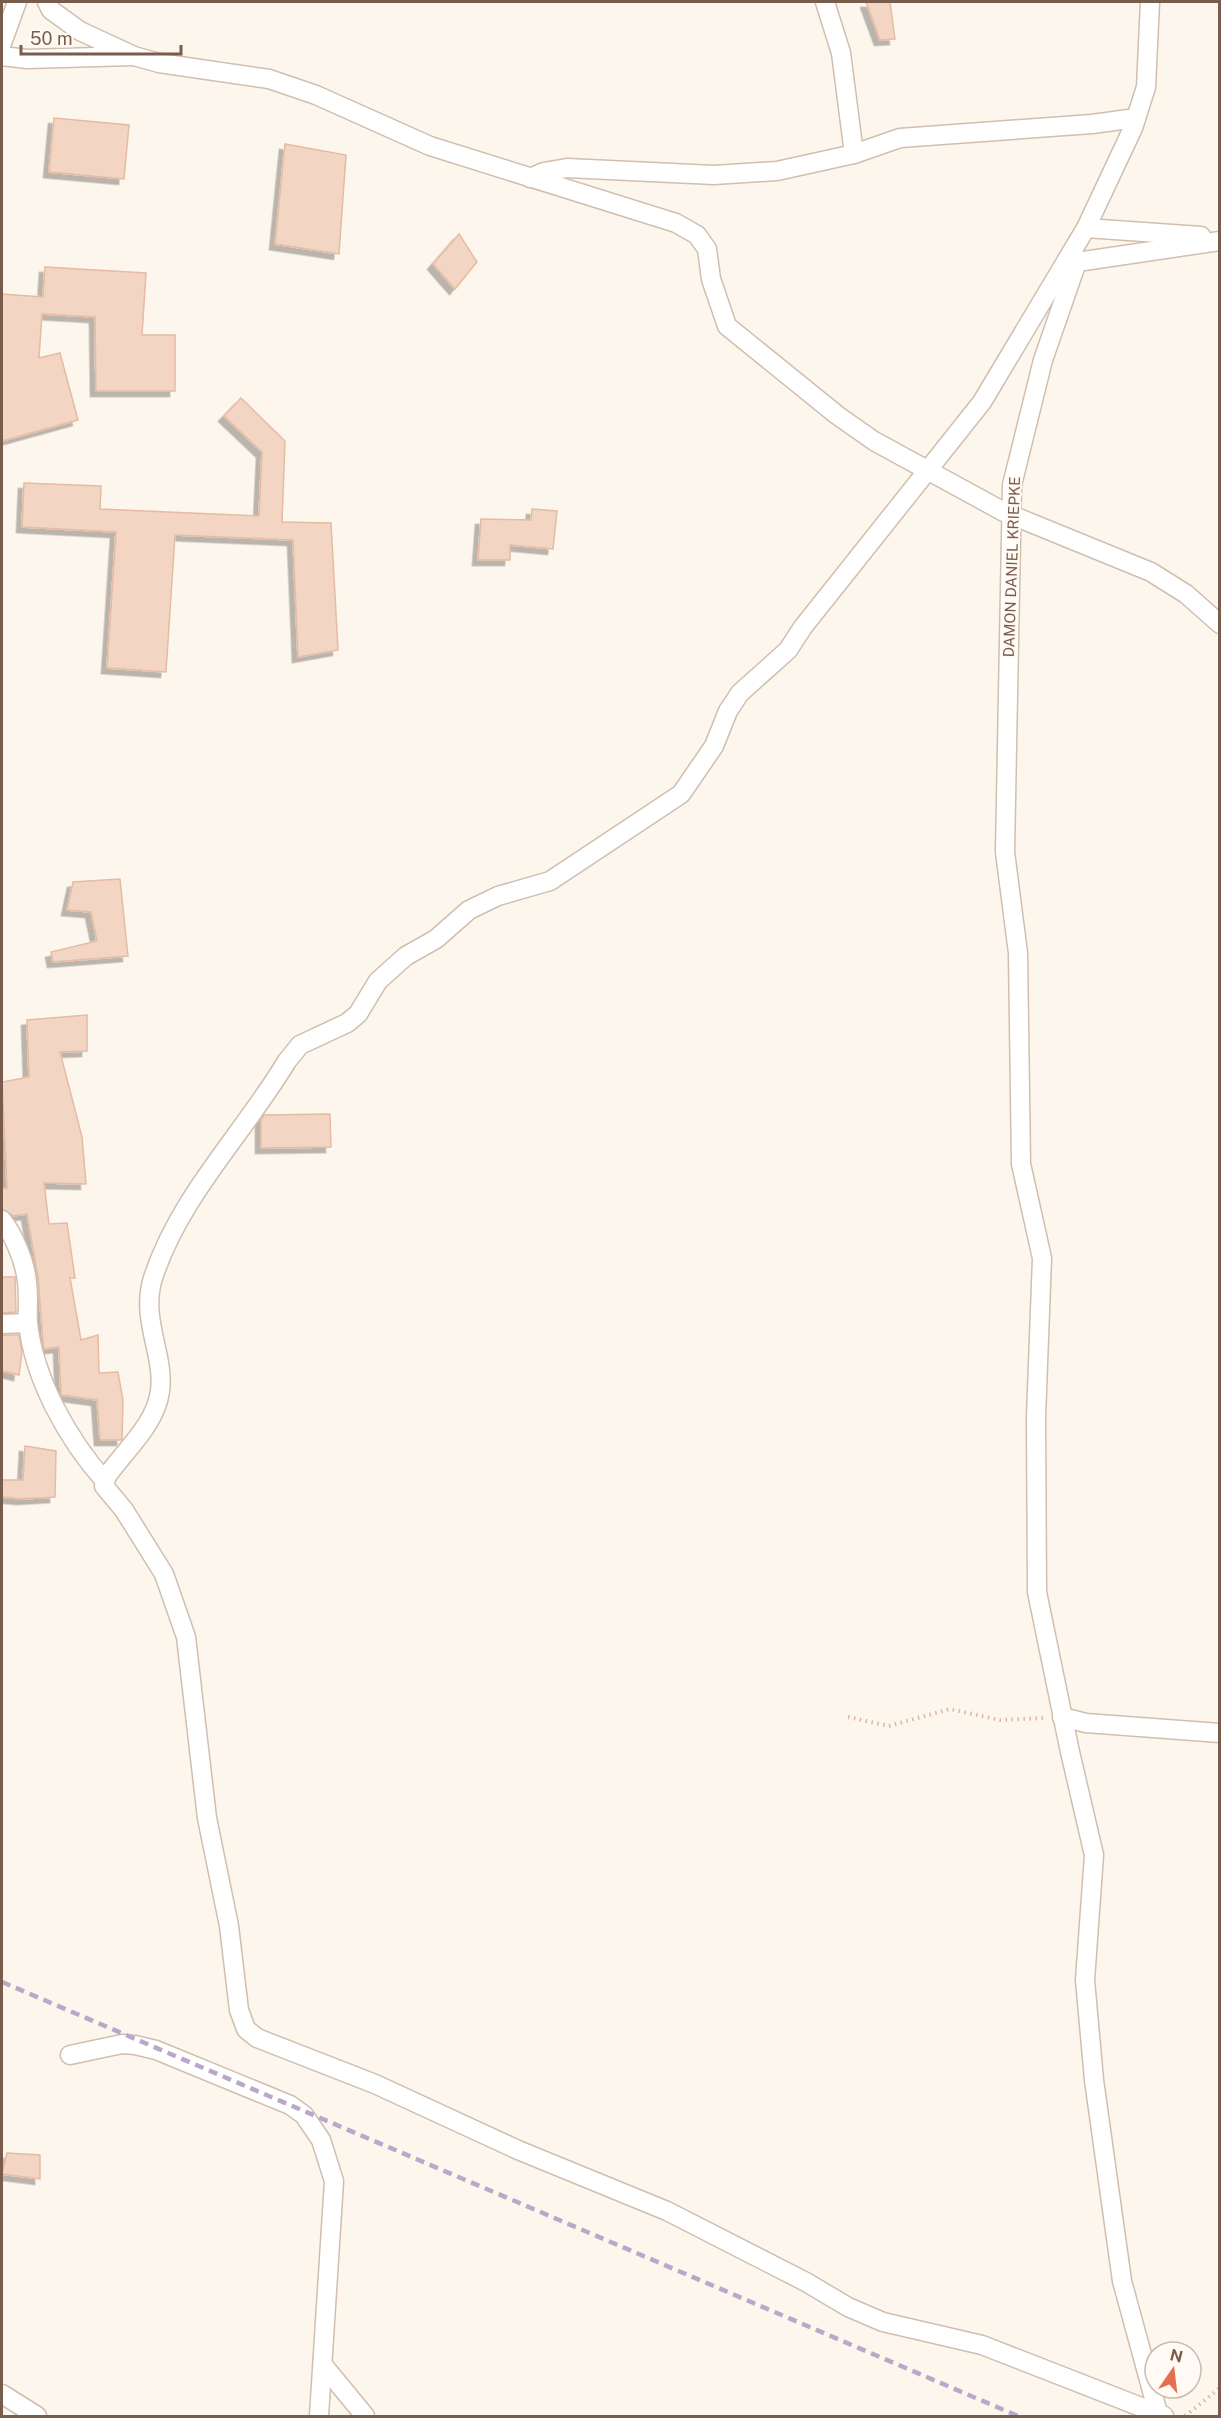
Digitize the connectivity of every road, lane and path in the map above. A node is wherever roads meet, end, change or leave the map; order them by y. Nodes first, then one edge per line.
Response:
1 (17, 2) edge
2 (47, 2) edge
3 (825, 2) edge
4 (1150, 2) edge
5 (4, 31) edge
6 (2, 56) edge
7 (134, 56) junction
8 (1136, 118) junction
9 (854, 154) junction
10 (530, 178) junction
11 (1086, 228) junction
12 (1220, 239) edge
13 (926, 470) junction
14 (1011, 516) junction
15 (1220, 624) edge
16 (2, 1220) edge
17 (28, 1323) junction
18 (2, 1324) edge
19 (105, 1481) junction
20 (848, 1717) dead end
21 (1062, 1717) junction
22 (1220, 1733) edge
23 (70, 2055) dead end
24 (323, 2366) junction
25 (1220, 2388) edge
26 (2, 2394) edge
27 (1161, 2415) edge
28 (37, 2416) edge
29 (319, 2416) edge
30 (365, 2416) edge
31 (1185, 2416) edge

1 - 5 street
2 - 7 street
3 - 9 street
4 - 8 street
6 - 7 street
7 - 10 street
8 - 9 street
8 - 11 street
9 - 10 street
10 - 13 street
11 - 12 street
11 - 13 street
12 - 14 street, DAMON DANIEL KRIEPKE
13 - 14 street
13 - 19 street
14 - 15 street
14 - 21 street, DAMON DANIEL KRIEPKE
16 - 17 street
17 - 18 street
17 - 19 street
19 - 27 street
20 - 21 path
21 - 22 street
21 - 27 street, DAMON DANIEL KRIEPKE
23 - 24 street
24 - 29 street
24 - 30 street
25 - 31 path
26 - 28 street

